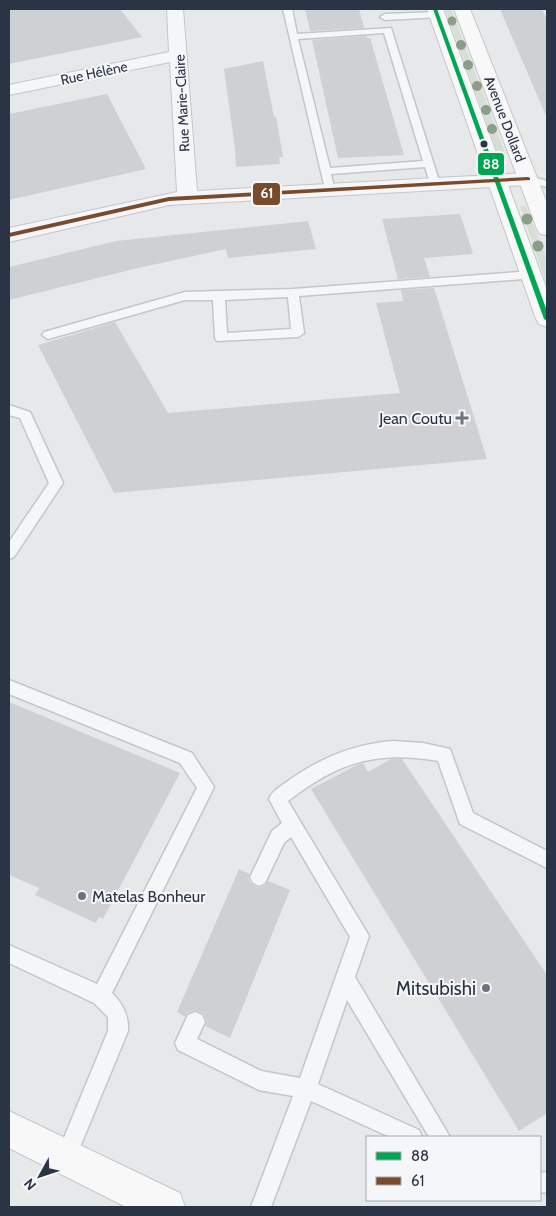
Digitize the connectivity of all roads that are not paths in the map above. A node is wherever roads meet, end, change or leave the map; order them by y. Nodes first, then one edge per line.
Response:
1 (176, 9) edge
2 (287, 9) edge
3 (462, 9) edge
4 (436, 12) edge
5 (384, 13) edge
6 (388, 30) junction
7 (293, 37) junction
8 (179, 55) junction
9 (9, 90) edge
10 (429, 164) junction
11 (326, 171) junction
12 (497, 180) junction
13 (538, 182) edge
14 (435, 184) junction
15 (330, 190) junction
16 (187, 198) junction
17 (547, 228) edge
18 (9, 235) edge
19 (532, 275) junction
20 (293, 293) junction
21 (219, 296) junction
22 (547, 319) edge
23 (48, 335) dead end
24 (9, 410) edge
25 (9, 553) edge
26 (9, 687) edge
27 (292, 825) junction
28 (547, 860) edge
29 (259, 877) dead end
30 (9, 954) edge
31 (345, 979) junction
32 (102, 996) junction
33 (195, 1022) dead end
34 (306, 1089) junction
35 (9, 1129) edge
36 (410, 1136) edge
37 (439, 1136) edge
38 (66, 1157) junction
39 (166, 1207) edge
40 (261, 1207) edge

1 - 8 street, Rue Marie-Claire
2 - 7 lane
3 - 13 main road, Avenue Dollard
4 - 5 lane
4 - 12 main road, Avenue Dollard
5 - 6 lane
6 - 7 lane
6 - 10 lane
7 - 11 lane
8 - 9 street, Rue Hélène
8 - 16 street, Rue Marie-Claire
10 - 11 lane
10 - 14 lane
11 - 15 lane
12 - 13 street
12 - 14 street
12 - 19 main road, Avenue Dollard
13 - 17 main road, Avenue Dollard
14 - 15 street
15 - 16 street
16 - 18 street
19 - 20 lane
19 - 22 main road, Avenue Dollard
20 - 21 lane
20 - 21 lane
21 - 23 lane
24 - 25 lane
26 - 32 lane
27 - 28 lane
27 - 29 lane
27 - 31 lane
30 - 32 lane
31 - 34 lane
31 - 37 lane
32 - 38 lane
33 - 34 lane
34 - 36 lane
34 - 40 lane
35 - 38 main road
38 - 39 main road

